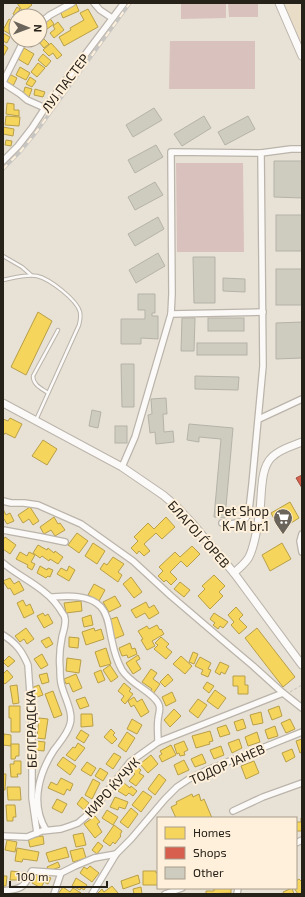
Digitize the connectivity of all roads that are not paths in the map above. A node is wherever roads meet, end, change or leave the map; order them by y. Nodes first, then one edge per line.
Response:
1 (72, 3) edge
2 (94, 3) edge
3 (124, 3) edge
4 (279, 3) edge
5 (48, 17) edge
6 (112, 18) junction
7 (21, 48) edge
8 (301, 51) edge
9 (3, 83) edge
10 (45, 108) junction
11 (302, 149) edge
12 (262, 152) junction
13 (3, 161) edge
14 (3, 256) edge
15 (32, 276) junction
16 (3, 280) edge
17 (263, 312) junction
18 (171, 314) junction
19 (58, 330) dead end
20 (48, 393) junction
21 (302, 400) edge
22 (3, 403) edge
23 (258, 419) junction
24 (36, 420) junction
25 (302, 442) edge
26 (122, 467) junction
27 (3, 501) edge
28 (222, 523) dead end
29 (3, 530) edge
30 (302, 534) edge
31 (65, 542) dead end
32 (302, 552) edge
33 (3, 563) edge
34 (234, 573) junction
35 (51, 597) junction
36 (3, 635) edge
37 (302, 665) edge
38 (284, 694) junction
39 (302, 708) edge
40 (302, 732) edge
41 (158, 742) junction
42 (302, 783) edge
43 (233, 811) dead end
44 (46, 830) junction
45 (37, 833) junction
46 (3, 836) edge
47 (116, 854) junction
48 (61, 873) junction
49 (179, 889) edge
50 (3, 891) edge
51 (54, 894) edge
52 (92, 894) edge
53 (165, 894) edge

1 - 5 street
2 - 6 street
3 - 6 street, ЛУЈ ПАСТЕР
4 - 8 main road
6 - 10 street, ЛУЈ ПАСТЕР
7 - 9 street
9 - 10 street
10 - 13 street, ЛУЈ ПАСТЕР
11 - 12 street
12 - 17 street
12 - 18 street
14 - 15 lane
15 - 16 lane
15 - 20 lane
17 - 18 street
17 - 23 street
18 - 26 street
19 - 20 lane
20 - 24 lane
21 - 23 street
22 - 24 main road, БЛАГОЈ ЃОРЕВ
23 - 28 street
24 - 26 main road, БЛАГОЈ ЃОРЕВ
25 - 34 main road
26 - 34 main road, БЛАГОЈ ЃОРЕВ
27 - 38 street
29 - 31 street
30 - 32 street
33 - 35 street
34 - 37 main road, БЛАГОЈ ЃОРЕВ
35 - 41 street
35 - 44 street
36 - 45 street, БЕЛГРАДСКА
38 - 39 street
38 - 41 street, КИРО ЌУЧУК
40 - 47 street, ТОДОР ЈАНЕВ
41 - 44 street, КИРО ЌУЧУК
42 - 43 street
44 - 45 street, КИРО ЌУЧУК
45 - 46 street, КИРО ЌУЧУК
47 - 48 street
47 - 52 street, ТОДОР ЈАНЕВ
48 - 50 street
48 - 51 street
49 - 53 street

